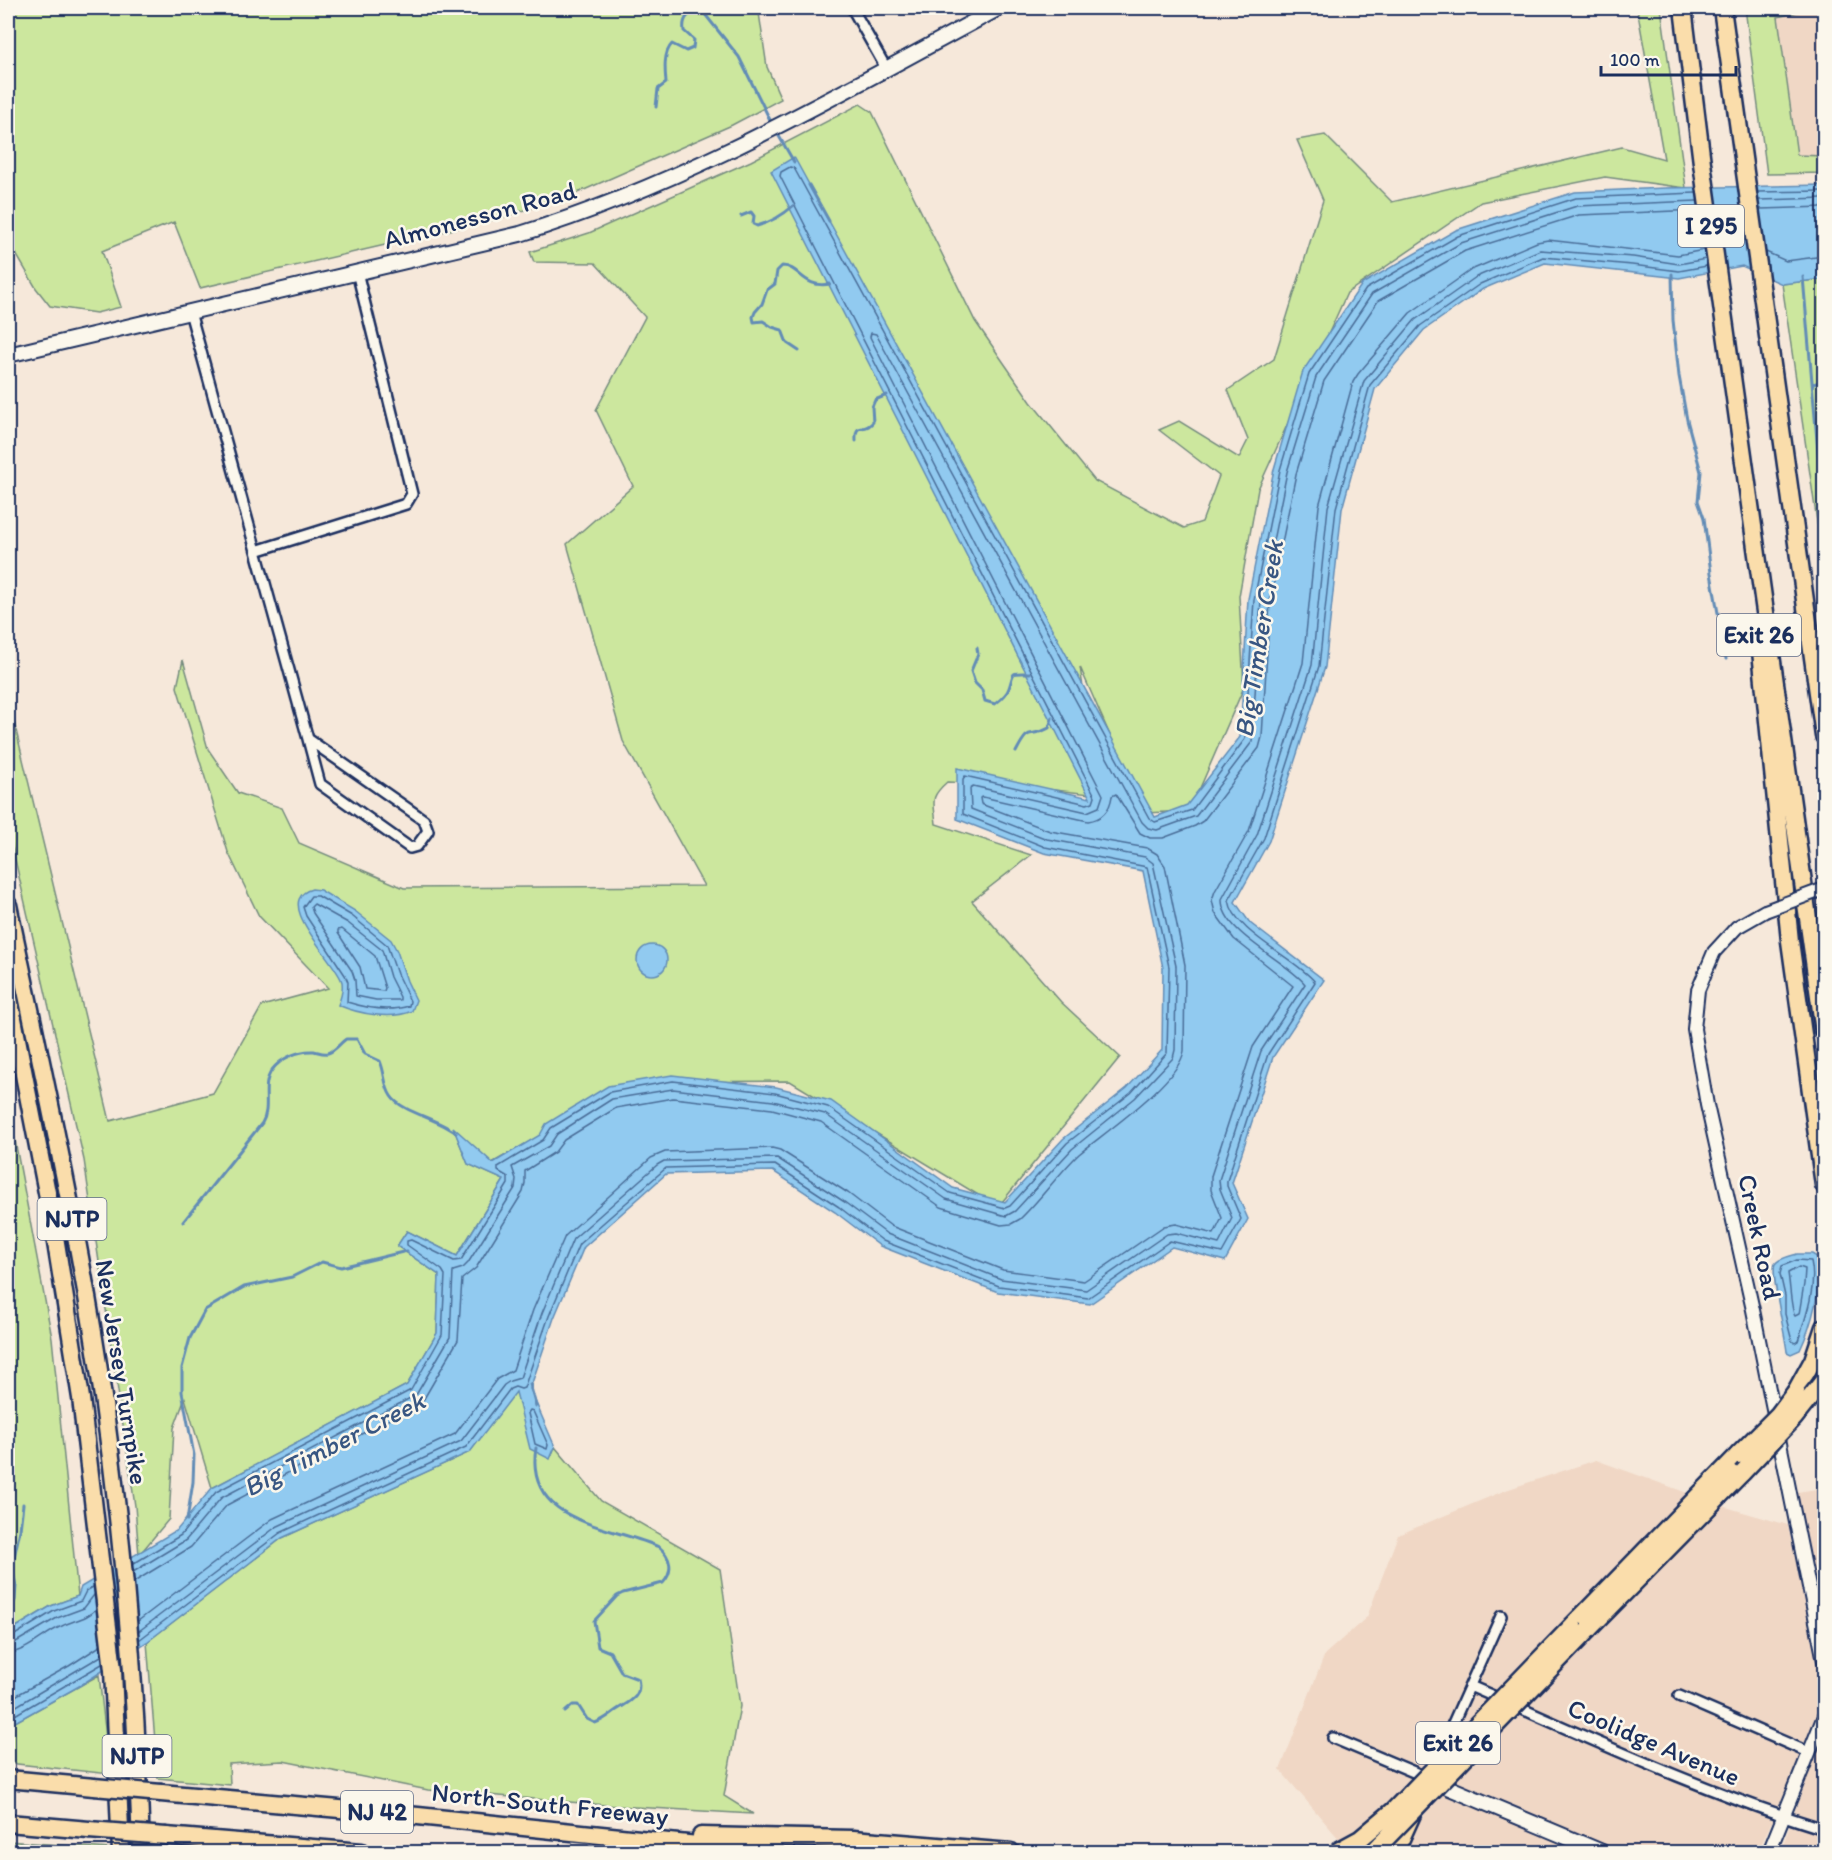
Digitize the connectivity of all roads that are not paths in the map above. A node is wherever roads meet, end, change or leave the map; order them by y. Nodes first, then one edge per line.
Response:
1 (852, 8) edge
2 (999, 8) edge
3 (1683, 8) edge
4 (1722, 8) edge
5 (886, 69) junction
6 (357, 272) junction
7 (190, 312) junction
8 (8, 355) edge
9 (1736, 397) junction
10 (256, 551) junction
11 (1813, 651) junction
12 (1824, 699) edge
13 (1824, 736) edge
14 (308, 739) junction
15 (1824, 889) edge
16 (8, 905) edge
17 (8, 993) edge
18 (1824, 1032) edge
19 (1824, 1185) edge
20 (1824, 1327) edge
21 (1824, 1380) edge
22 (1501, 1617) dead end
23 (1581, 1628) junction
24 (1824, 1661) edge
25 (1470, 1686) junction
26 (1678, 1696) dead end
27 (1824, 1716) edge
28 (1822, 1730) edge
29 (1333, 1738) dead end
30 (1810, 1753) junction
31 (1428, 1778) junction
32 (8, 1779) edge
33 (1784, 1817) junction
34 (8, 1822) edge
35 (1824, 1829) edge
36 (592, 1834) junction
37 (199, 1838) junction
38 (1399, 1847) edge
39 (122, 1852) edge
40 (141, 1852) edge
41 (277, 1852) edge
42 (362, 1852) edge
43 (765, 1852) edge
44 (1011, 1852) edge
45 (1336, 1852) edge
46 (1373, 1852) edge
47 (1602, 1852) edge
48 (1769, 1852) edge

1 - 5 street
2 - 5 main road, Almonesson Road
3 - 9 highway, I 295
4 - 11 highway, I 295
5 - 6 main road, Almonesson Road
6 - 7 main road, Almonesson Road
6 - 10 street
7 - 8 main road, Almonesson Road
7 - 10 street
9 - 18 highway, I 295
9 - 19 highway, Exit 26
10 - 14 street
11 - 12 highway
11 - 13 highway, I 295
14 - 14 street
15 - 24 street, Creek Road, bridge
16 - 40 highway, New Jersey Turnpike / NJTP
17 - 39 highway, New Jersey Turnpike / NJTP
20 - 23 highway, Exit 26, bridge
21 - 23 highway, bridge
22 - 25 street
23 - 45 highway, Exit 26, bridge
23 - 46 highway, bridge
25 - 31 street
25 - 33 street, Coolidge Avenue
26 - 30 street
27 - 28 street
28 - 30 street
29 - 31 street
30 - 33 street
31 - 38 highway
31 - 47 main road
32 - 36 highway, North-South Freeway / NJ 42, bridge
33 - 35 street, Coolidge Avenue
33 - 48 street
34 - 37 highway, NJ 42, bridge
36 - 43 highway, North-South Freeway / NJ 42
36 - 44 highway
37 - 41 highway
37 - 42 highway, NJ 42

